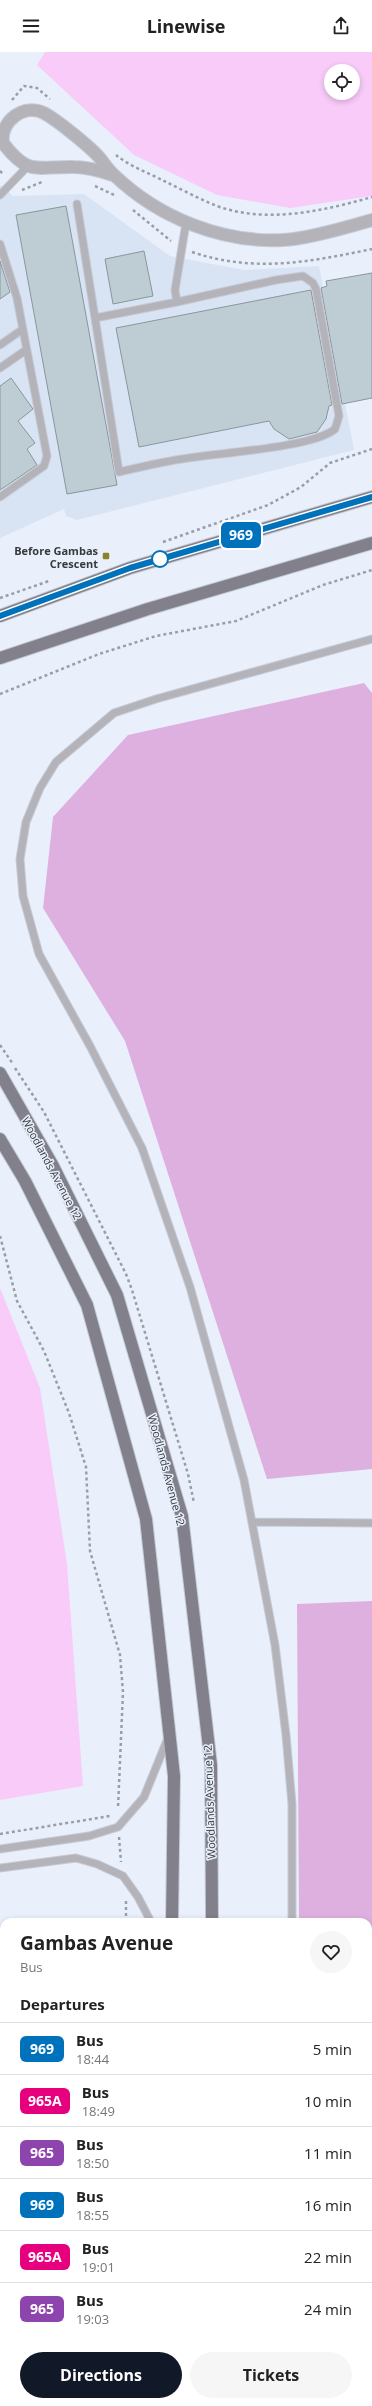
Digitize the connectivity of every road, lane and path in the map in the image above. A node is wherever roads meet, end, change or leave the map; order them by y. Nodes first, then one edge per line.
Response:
1 (53, 102) dead end
2 (10, 103) dead end
3 (1, 145) edge
4 (113, 152) dead end
5 (27, 167) junction
6 (114, 175) junction
7 (0, 195) edge
8 (372, 197) edge
9 (77, 204) dead end
10 (372, 220) edge
11 (186, 222) junction
12 (0, 244) edge
13 (177, 302) junction
14 (95, 318) junction
15 (23, 329) junction
16 (0, 345) edge
17 (26, 350) junction
18 (0, 368) edge
19 (372, 449) edge
20 (0, 497) edge
21 (372, 497) edge
22 (159, 543) dead end
23 (372, 543) edge
24 (372, 570) edge
25 (51, 581) dead end
26 (0, 598) edge
27 (0, 616) edge
28 (372, 638) edge
29 (0, 658) edge
30 (0, 694) edge
31 (0, 1073) edge
32 (0, 1139) edge
33 (0, 1236) edge
34 (252, 1522) junction
35 (372, 1523) edge
36 (169, 1735) junction
37 (118, 1826) junction
38 (0, 1834) edge
39 (0, 1849) edge
40 (0, 1868) edge
41 (123, 1876) junction
42 (126, 1900) dead end
43 (126, 1918) edge
44 (149, 1918) edge
45 (172, 1918) edge
46 (212, 1918) edge
47 (292, 1918) edge

1 - 2 path
3 - 5 street
3 - 6 street
4 - 8 path
5 - 6 street
5 - 7 lane
6 - 11 street
9 - 14 lane
10 - 11 street
11 - 13 lane
12 - 15 lane
13 - 14 lane
13 - 14 lane
15 - 16 lane
15 - 17 lane
17 - 18 lane
17 - 20 lane
19 - 22 path
21 - 27 main road
23 - 29 main road
24 - 30 path
25 - 26 path
28 - 34 lane
31 - 46 main road, Woodlands Avenue 12
32 - 36 main road
33 - 38 path
34 - 35 lane
34 - 47 lane
36 - 37 lane
36 - 45 main road
37 - 39 lane
37 - 41 path
40 - 41 lane
41 - 44 lane
42 - 43 path

